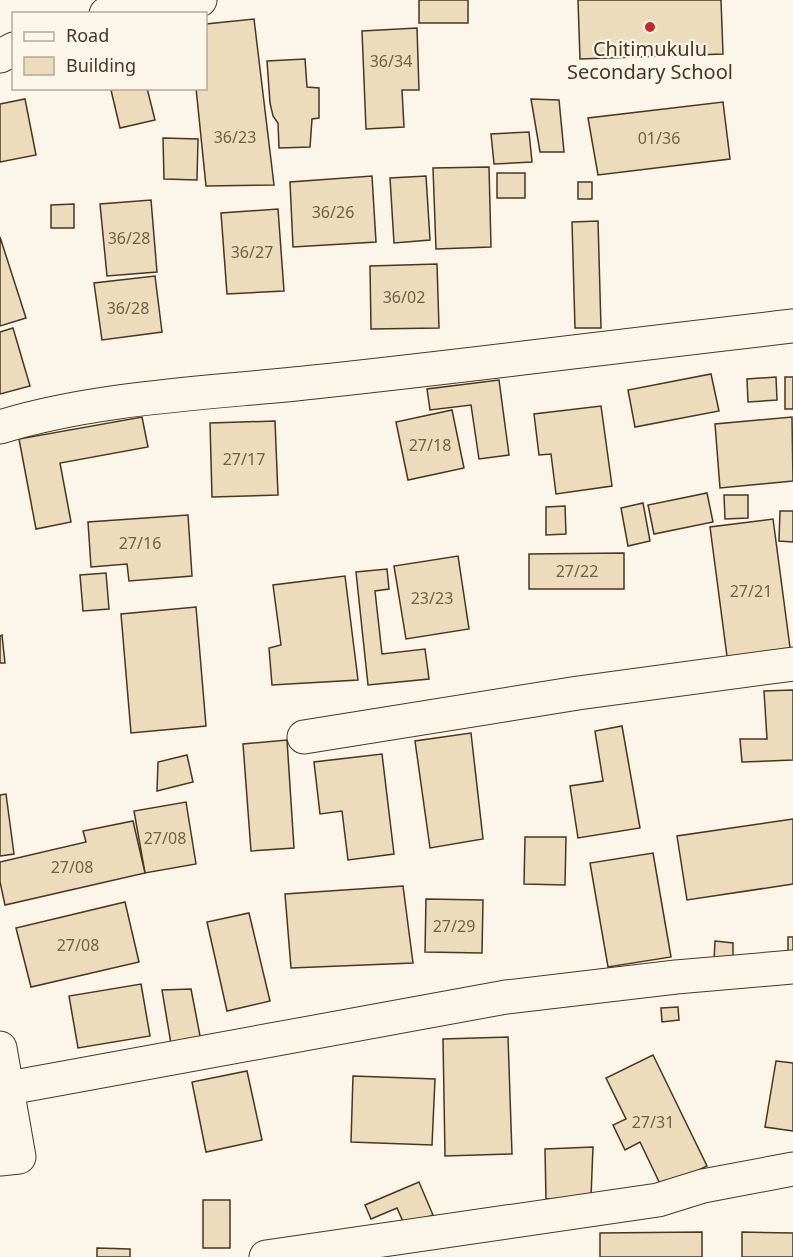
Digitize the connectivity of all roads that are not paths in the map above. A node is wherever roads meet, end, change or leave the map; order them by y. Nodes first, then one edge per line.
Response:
1 (200, 0) edge
2 (119, 12) edge
3 (793, 326) edge
4 (0, 427) edge
5 (793, 664) edge
6 (304, 737) dead end
7 (793, 967) edge
8 (0, 1048) edge
9 (9, 1088) junction
10 (0, 1159) edge
11 (793, 1169) edge
12 (266, 1257) edge

1 - 2 street
3 - 4 street
5 - 6 street
7 - 9 street
8 - 9 street
9 - 10 street
11 - 12 street

